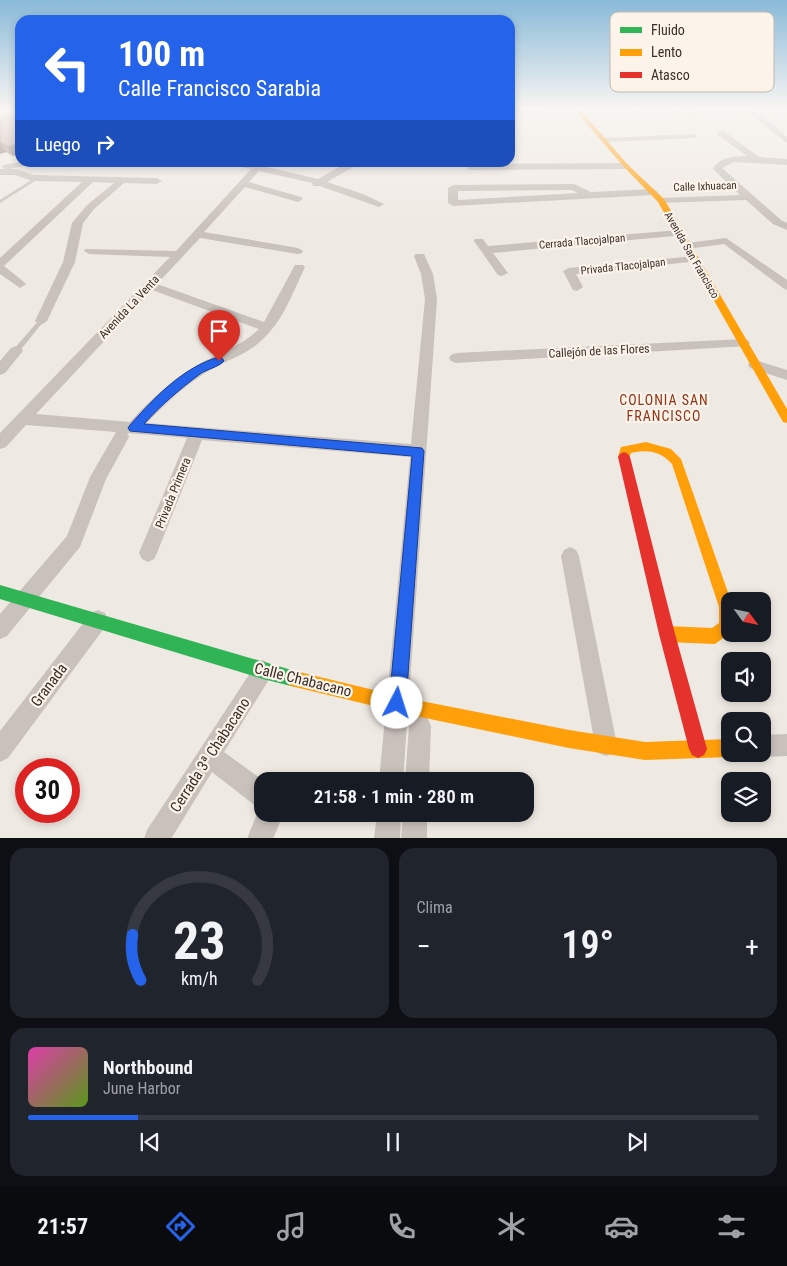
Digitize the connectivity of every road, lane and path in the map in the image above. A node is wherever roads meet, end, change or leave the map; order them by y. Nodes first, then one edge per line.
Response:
1 (610, 147) edge
2 (740, 147) edge
3 (756, 159) junction
4 (770, 161) junction
5 (787, 162) edge
6 (15, 165) edge
7 (626, 166) junction
8 (0, 167) edge
9 (259, 167) edge
10 (347, 167) edge
11 (515, 167) edge
12 (781, 170) dead end
13 (0, 172) edge
14 (38, 178) junction
15 (91, 179) junction
16 (122, 180) junction
17 (157, 181) dead end
18 (243, 183) junction
19 (318, 183) junction
20 (589, 195) junction
21 (657, 196) junction
22 (750, 197) junction
23 (298, 199) dead end
24 (0, 202) edge
25 (379, 204) dead end
26 (787, 227) edge
27 (680, 233) junction
28 (197, 234) junction
29 (687, 246) junction
30 (89, 251) dead end
31 (298, 251) dead end
32 (178, 254) junction
33 (420, 256) dead end
34 (695, 259) junction
35 (0, 264) edge
36 (300, 268) dead end
37 (0, 270) edge
38 (502, 273) dead end
39 (20, 284) dead end
40 (150, 285) junction
41 (787, 286) edge
42 (577, 287) dead end
43 (41, 321) joint
44 (267, 327) junction
45 (743, 343) junction
46 (16, 351) joint
47 (456, 358) dead end
48 (755, 365) junction
49 (0, 370) edge
50 (787, 375) edge
51 (23, 419) junction
52 (787, 419) edge
53 (128, 432) junction
54 (197, 433) junction
55 (0, 443) edge
56 (418, 451) junction
57 (148, 553) dead end
58 (570, 556) dead end
59 (0, 592) edge
60 (27, 600) junction
61 (98, 620) junction
62 (0, 629) edge
63 (666, 634) junction
64 (263, 671) junction
65 (404, 705) junction
66 (606, 745) junction
67 (787, 745) edge
68 (771, 746) edge
69 (721, 748) edge
70 (698, 749) junction
71 (0, 750) edge
72 (209, 756) junction
73 (393, 772) edge
74 (417, 772) edge
75 (254, 789) edge
76 (268, 822) edge
77 (388, 822) edge
78 (415, 822) edge
79 (156, 838) edge
80 (259, 838) edge
81 (387, 838) edge
82 (414, 838) edge

1 - 7 street, Avenida San Francisco
2 - 3 street
3 - 4 street
3 - 22 street
4 - 5 street
4 - 12 street
6 - 8 street
7 - 11 street
7 - 21 street, Avenida San Francisco
9 - 18 street, Avenida La Venta
9 - 19 street
10 - 19 street
13 - 14 street
14 - 15 street
14 - 24 lane
15 - 16 street
15 - 35 street
16 - 17 street
16 - 43 street
18 - 23 street
18 - 28 street, Avenida La Venta
19 - 25 street
20 - 20 street, Calle Ixhuacan
20 - 21 street, Calle Ixhuacan
21 - 22 street, Calle Ixhuacan
21 - 27 street, Avenida San Francisco
22 - 26 street
27 - 29 street, Avenida San Francisco
27 - 38 street, Cerrada Tlacojalpan
28 - 31 street
28 - 32 street, Avenida La Venta
29 - 34 street, Avenida San Francisco
29 - 41 street
30 - 32 street
32 - 40 street, Avenida La Venta
33 - 56 street
34 - 42 street, Privada Tlacojalpan
34 - 45 street, Avenida San Francisco
36 - 44 street
37 - 39 street
40 - 44 street
40 - 51 street, Avenida La Venta
43 - 46 lane
44 - 53 street
45 - 47 street, Callejón de las Flores
45 - 48 street, Avenida San Francisco
46 - 49 street
48 - 50 street
48 - 52 street, Avenida San Francisco
51 - 53 street
51 - 55 street, Avenida La Venta
53 - 54 street
53 - 60 street
54 - 56 street
54 - 57 street, Privada Primera
56 - 65 street
58 - 66 street
59 - 60 street, Calle Chabacano
60 - 61 street, Calle Chabacano
60 - 62 street
61 - 64 street, Calle Chabacano
61 - 71 street, Granada
63 - 63 street
63 - 70 street
64 - 65 street, Calle Chabacano
64 - 72 street, Cerrada 3ª Chabacano
65 - 66 street, Calle Chabacano
65 - 73 street
65 - 74 street
66 - 70 street, Calle Chabacano
67 - 68 street
69 - 70 street, Calle Chabacano
72 - 75 street
72 - 79 street, Cerrada 3ª Chabacano
76 - 80 street
77 - 81 street
78 - 82 street

